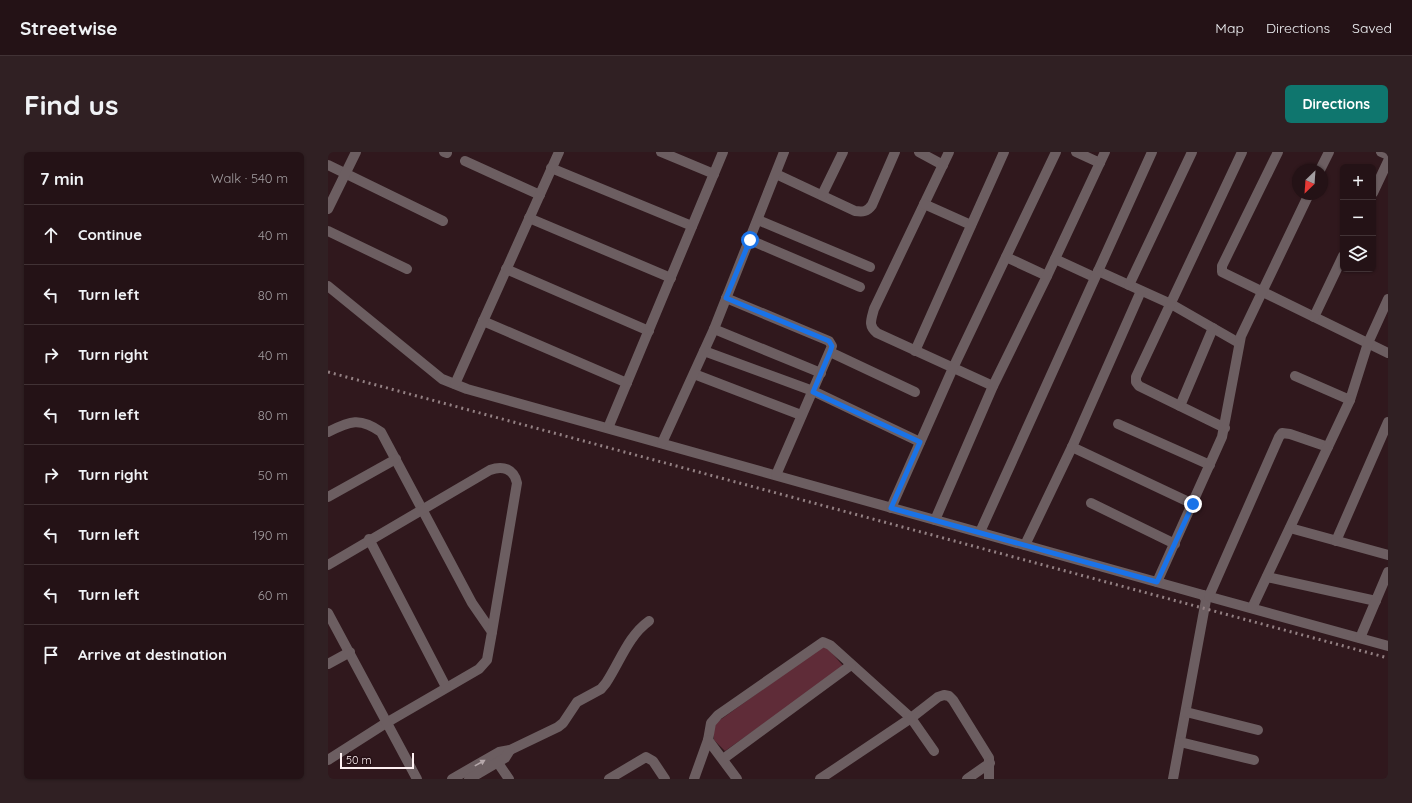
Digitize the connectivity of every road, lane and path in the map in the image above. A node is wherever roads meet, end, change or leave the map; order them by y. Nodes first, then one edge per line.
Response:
1 (356, 152) edge
2 (558, 152) edge
3 (661, 152) edge
4 (723, 152) edge
5 (784, 152) edge
6 (843, 152) edge
7 (895, 152) edge
8 (919, 152) edge
9 (949, 152) edge
10 (1004, 152) edge
11 (1056, 152) edge
12 (1076, 152) edge
13 (1105, 152) edge
14 (1152, 152) edge
15 (1192, 152) edge
16 (1242, 152) edge
17 (1278, 152) edge
18 (1329, 152) edge
19 (1381, 152) edge
20 (1388, 156) edge
21 (465, 161) dead end
22 (1388, 161) edge
23 (1100, 163) junction
24 (1323, 164) edge
25 (328, 165) edge
26 (943, 165) junction
27 (551, 168) junction
28 (345, 174) junction
29 (714, 174) junction
30 (776, 174) junction
31 (1376, 187) edge
32 (540, 195) junction
33 (822, 195) junction
34 (1306, 200) edge
35 (924, 204) junction
36 (328, 210) edge
37 (529, 218) junction
38 (758, 220) junction
39 (443, 221) dead end
40 (971, 225) junction
41 (692, 226) junction
42 (328, 231) edge
43 (750, 240) junction
44 (1006, 257) junction
45 (1055, 259) junction
46 (1340, 262) edge
47 (870, 267) dead end
48 (407, 269) dead end
49 (506, 269) junction
50 (1096, 274) junction
51 (1048, 276) junction
52 (671, 278) junction
53 (1130, 285) junction
54 (328, 286) edge
55 (860, 287) dead end
56 (1141, 291) junction
57 (1263, 292) junction
58 (726, 298) junction
59 (1388, 299) edge
60 (1171, 304) junction
61 (1314, 317) junction
62 (484, 321) junction
63 (1213, 328) junction
64 (714, 329) junction
65 (649, 331) junction
66 (1239, 343) junction
67 (1368, 343) junction
68 (704, 351) junction
69 (915, 351) junction
70 (830, 352) junction
71 (1388, 354) edge
72 (953, 368) junction
73 (821, 373) junction
74 (694, 374) junction
75 (1295, 376) dead end
76 (627, 383) junction
77 (455, 384) junction
78 (993, 386) junction
79 (813, 392) junction
80 (916, 392) dead end
81 (1350, 400) junction
82 (1180, 406) junction
83 (801, 415) junction
84 (1388, 422) edge
85 (1118, 424) dead end
86 (608, 428) junction
87 (1225, 428) junction
88 (328, 432) edge
89 (920, 442) junction
90 (662, 443) junction
91 (1072, 447) junction
92 (1328, 447) junction
93 (396, 459) junction
94 (1210, 465) junction
95 (776, 475) junction
96 (328, 497) edge
97 (1091, 503) dead end
98 (1193, 504) junction
99 (891, 508) junction
100 (421, 510) junction
101 (934, 520) junction
102 (1290, 528) junction
103 (980, 532) junction
104 (369, 539) junction
105 (1336, 541) junction
106 (1175, 544) junction
107 (1026, 545) junction
108 (1388, 555) edge
109 (328, 565) edge
110 (1388, 572) edge
111 (1267, 577) junction
112 (1157, 582) junction
113 (1206, 595) junction
114 (1376, 601) junction
115 (1252, 608) junction
116 (328, 613) edge
117 (649, 621) dead end
118 (492, 632) junction
119 (1360, 638) junction
120 (1388, 646) edge
121 (350, 652) junction
122 (328, 664) edge
123 (851, 665) junction
124 (446, 687) junction
125 (1186, 712) junction
126 (910, 718) junction
127 (386, 723) junction
128 (1258, 730) dead end
129 (708, 740) junction
130 (1180, 742) junction
131 (510, 750) junction
132 (934, 750) dead end
133 (722, 759) junction
134 (328, 760) edge
135 (1254, 760) dead end
136 (498, 763) junction
137 (990, 763) junction
138 (417, 779) edge
139 (452, 779) edge
140 (469, 779) edge
141 (509, 779) edge
142 (609, 779) edge
143 (665, 779) edge
144 (694, 779) edge
145 (737, 779) edge
146 (820, 779) edge
147 (968, 779) edge
148 (989, 779) edge
149 (1173, 779) edge

1 - 28 street
2 - 27 street
3 - 29 street
4 - 29 street
5 - 30 street
6 - 33 street
7 - 33 street
8 - 26 street
9 - 26 street
10 - 40 street
11 - 44 street
12 - 23 street
13 - 23 street
14 - 50 street
15 - 53 street
16 - 60 street
17 - 57 street
18 - 24 street
19 - 20 street
21 - 32 street
22 - 31 street
23 - 45 street
25 - 28 street
26 - 35 street
27 - 32 street
27 - 41 street
28 - 36 street
28 - 39 street
29 - 41 street
30 - 33 street
30 - 38 street
32 - 37 street
34 - 57 street
35 - 40 street
35 - 69 street
37 - 49 street
37 - 52 street
38 - 43 street
38 - 47 street
40 - 69 street
41 - 52 street
42 - 48 street
43 - 55 street
43 - 58 street
44 - 51 street
44 - 72 street
45 - 50 street
45 - 51 street
46 - 61 street
49 - 62 street
49 - 65 street
50 - 53 street
50 - 103 street
51 - 78 street
52 - 65 street
53 - 56 street
54 - 77 street
56 - 60 street
56 - 91 street
57 - 61 street
57 - 66 street
58 - 64 street
58 - 70 street
59 - 67 street
60 - 63 street
60 - 82 street
61 - 67 street
62 - 76 street
62 - 77 street
63 - 66 street
63 - 82 street
64 - 68 street
64 - 73 street
65 - 76 street
66 - 87 street
67 - 71 street
67 - 81 street
68 - 74 street
68 - 79 street
69 - 72 street
70 - 73 street
70 - 80 street
72 - 78 street
72 - 89 street
73 - 79 street
74 - 83 street
74 - 90 street
75 - 81 street
76 - 86 street
77 - 86 street
78 - 101 street
79 - 83 street
79 - 89 street
81 - 92 street
82 - 87 street
83 - 95 street
84 - 105 street
85 - 94 street
86 - 90 street
87 - 94 street
88 - 93 street
89 - 99 street
90 - 95 street
91 - 98 street
91 - 107 street
92 - 102 street
92 - 113 street
93 - 96 street
93 - 100 street
94 - 98 street
95 - 99 street
97 - 106 street
98 - 106 street
99 - 101 street
100 - 104 street
100 - 118 street
100 - 118 street
101 - 103 street
102 - 105 street
102 - 111 street
103 - 107 street
104 - 109 street
104 - 124 street
105 - 108 street
106 - 112 street
107 - 112 street
110 - 114 street
111 - 114 street
111 - 115 street
112 - 113 street
113 - 115 street
113 - 125 street
114 - 119 street
115 - 119 street
116 - 121 street
117 - 131 street
118 - 124 street
119 - 120 street
121 - 122 street
121 - 127 street
123 - 126 street
123 - 129 street
123 - 133 street
124 - 127 street
125 - 128 street
125 - 130 street
126 - 132 street
126 - 137 street
126 - 146 street
127 - 134 street
127 - 138 street
129 - 133 street
129 - 144 street
130 - 135 street
130 - 149 street
131 - 136 street
139 -> 131 street
133 - 145 street
136 - 140 street
136 - 141 street
137 - 147 street
137 - 148 street
142 - 143 street

